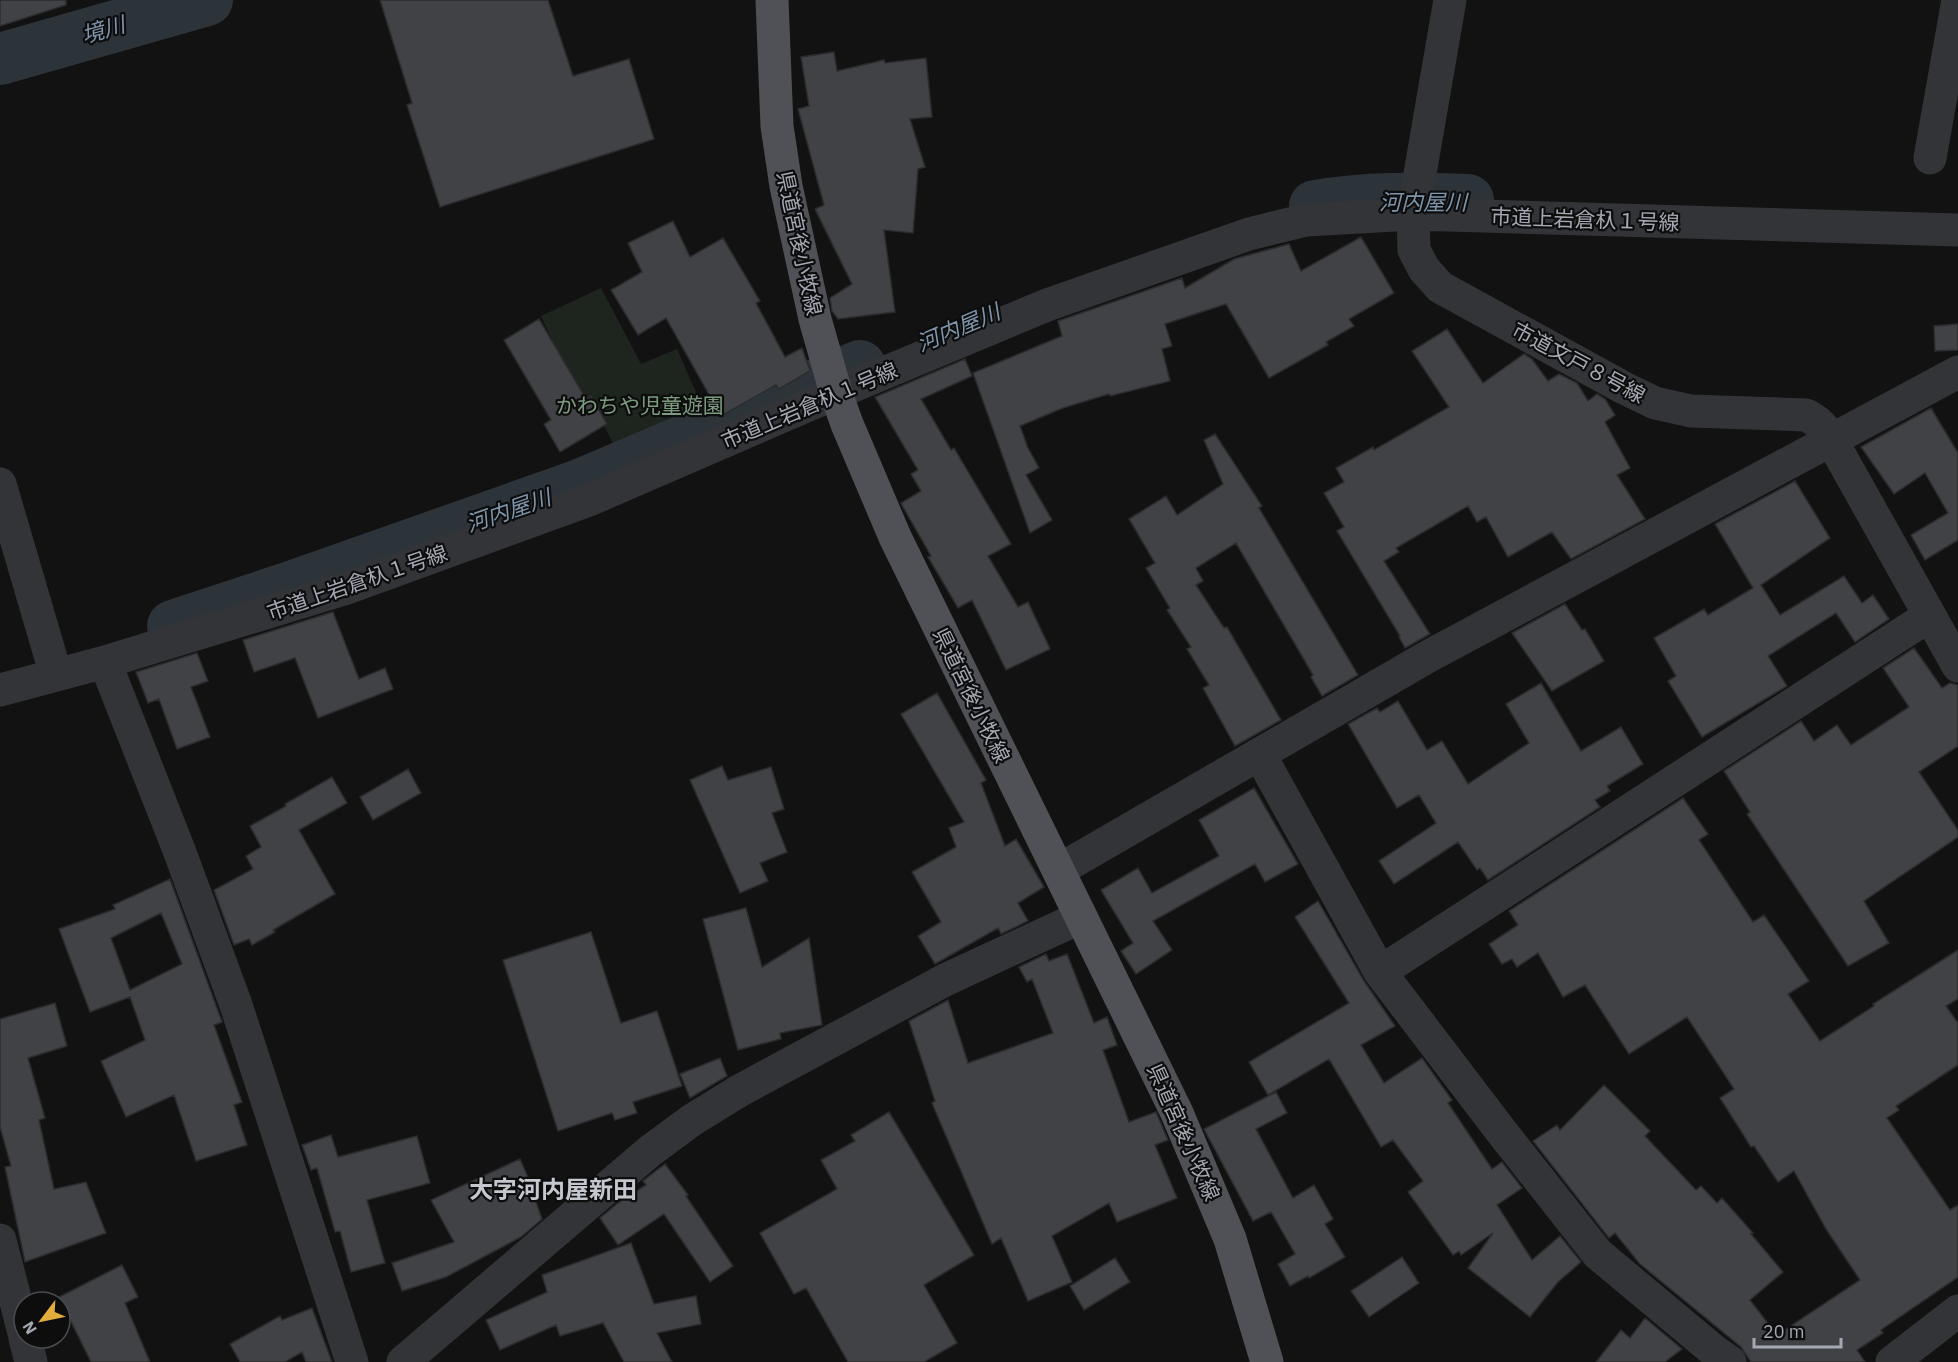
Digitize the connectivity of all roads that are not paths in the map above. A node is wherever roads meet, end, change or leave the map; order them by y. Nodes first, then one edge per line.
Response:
1 (772, 0) edge
2 (1450, 0) edge
3 (1958, 0) edge
4 (1930, 158) dead end
5 (1413, 214) junction
6 (1958, 230) edge
7 (1958, 372) edge
8 (836, 393) junction
9 (1832, 441) junction
10 (0, 484) edge
11 (1929, 616) junction
12 (105, 662) junction
13 (1958, 666) edge
14 (56, 675) junction
15 (0, 690) edge
16 (1260, 756) junction
17 (1059, 870) junction
18 (1081, 917) junction
19 (1380, 972) junction
20 (0, 1240) edge
21 (13, 1290) edge
22 (1958, 1311) edge
23 (352, 1362) edge
24 (404, 1362) edge
25 (1267, 1362) edge
26 (1730, 1362) edge
27 (1892, 1362) edge

1 - 8 main road, 県道宮後小牧線
2 - 5 street, 市道文戸８号線
3 - 4 street
5 - 6 street, 市道上岩倉杁１号線
5 - 8 street, 市道上岩倉杁１号線
5 - 9 street, 市道文戸８号線
7 - 9 street
8 - 12 street, 市道上岩倉杁１号線
8 - 17 main road, 県道宮後小牧線
9 - 11 street, 市道文戸８号線
9 - 16 street
10 - 14 street
11 - 13 street, 市道文戸８号線
11 - 19 street
12 - 14 street, 市道上岩倉杁１号線
12 - 23 street
14 - 15 street, 市道上岩倉杁１号線
16 - 17 street
16 - 19 street
17 - 18 main road, 県道宮後小牧線
18 - 24 street
18 - 25 main road, 県道宮後小牧線
19 - 26 street
20 - 21 street
22 - 27 street

